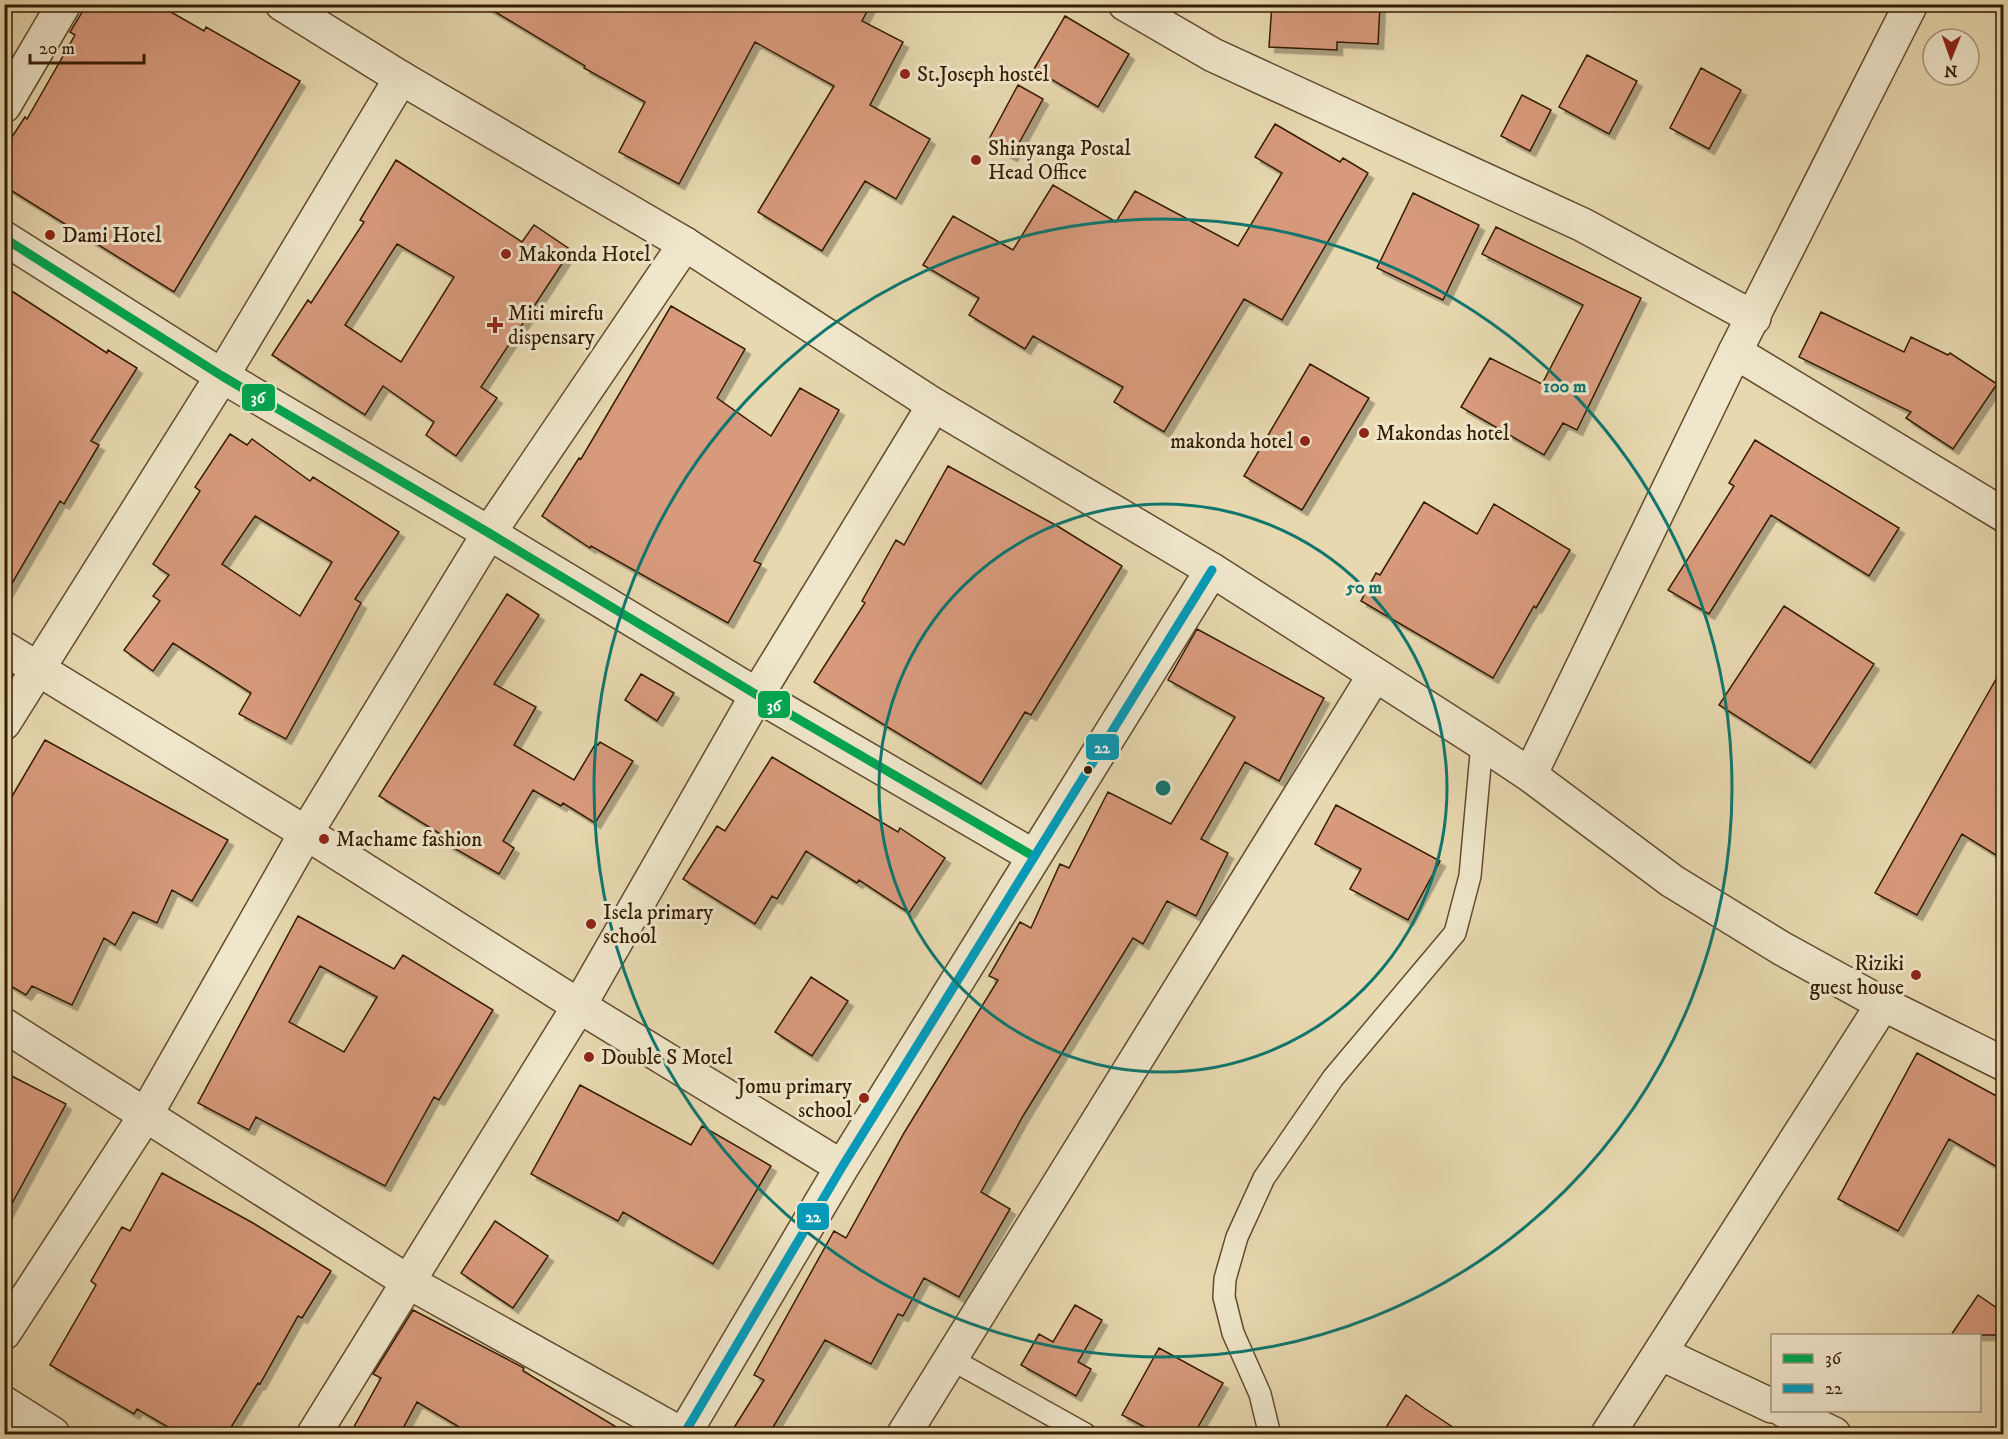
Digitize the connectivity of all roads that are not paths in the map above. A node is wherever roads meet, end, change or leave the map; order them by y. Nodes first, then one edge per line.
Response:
1 (64, 4) edge
2 (282, 4) edge
3 (1125, 4) edge
4 (1911, 4) edge
5 (401, 78) junction
6 (4, 106) edge
7 (4, 238) edge
8 (685, 244) junction
9 (1754, 318) junction
10 (1736, 352) junction
11 (222, 376) junction
12 (934, 405) junction
13 (2004, 515) edge
14 (489, 533) junction
15 (1212, 570) junction
16 (4, 648) edge
17 (38, 668) junction
18 (1374, 676) junction
19 (757, 695) junction
20 (4, 723) edge
21 (1482, 743) junction
22 (1530, 775) junction
23 (306, 833) junction
24 (1033, 855) junction
25 (1883, 1004) junction
26 (579, 1006) junction
27 (4, 1025) edge
28 (2004, 1064) edge
29 (145, 1116) junction
30 (842, 1167) junction
31 (407, 1281) junction
32 (4, 1334) edge
33 (1660, 1353) junction
34 (951, 1359) junction
35 (4, 1403) edge
36 (1771, 1405) edge
37 (1787, 1412) edge
38 (53, 1434) edge
39 (314, 1434) edge
40 (683, 1434) edge
41 (904, 1434) edge
42 (1085, 1434) edge
43 (1266, 1434) edge
44 (1608, 1434) edge
45 (1833, 1434) edge

1 - 6 street
2 - 5 street
3 - 9 street
4 - 9 street
5 - 8 street
5 - 11 street
7 - 11 street
8 - 12 street
8 - 14 street
9 - 10 street
10 - 13 street
10 - 22 street
11 - 14 street
11 - 17 street
12 - 15 street
12 - 19 street
14 - 19 street
14 - 23 street
15 - 18 street
15 - 24 street
16 - 17 street
17 - 20 street
17 - 23 street
18 - 21 street
18 - 34 street
19 - 24 street
19 - 26 street
21 - 22 street
21 - 43 lane
22 - 25 street
23 - 26 street
23 - 29 street
24 - 30 street
25 - 28 street
25 - 33 street
26 - 30 street
26 - 31 street
27 - 29 street
29 - 31 street
29 - 32 street
30 - 40 street
31 - 39 street
31 - 40 street
33 - 36 street
33 - 44 street
34 - 41 street
34 - 42 lane
35 - 38 street
37 - 45 street

